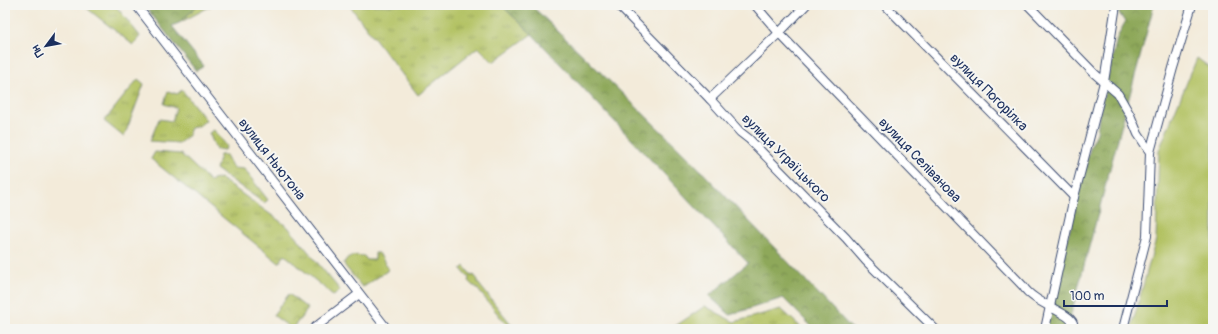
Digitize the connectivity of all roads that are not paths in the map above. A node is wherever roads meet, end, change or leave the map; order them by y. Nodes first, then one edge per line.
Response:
1 (136, 5) edge
2 (618, 5) edge
3 (755, 5) edge
4 (806, 5) edge
5 (885, 5) edge
6 (1028, 5) edge
7 (1116, 5) edge
8 (1192, 5) edge
9 (779, 33) junction
10 (1104, 82) junction
11 (710, 99) junction
12 (1150, 152) junction
13 (1074, 197) junction
14 (360, 294) junction
15 (1049, 307) junction
16 (1073, 326) edge
17 (313, 329) edge
18 (387, 329) edge
19 (935, 329) edge
20 (1044, 329) edge
21 (1123, 329) edge

1 - 14 street, вулиця Ньютона
2 - 11 street, вулиця Уграїцького
3 - 9 street, вулиця Селіванова
4 - 9 street
5 - 13 street, вулиця Погорілка
6 - 10 street
7 - 10 street
8 - 12 street
9 - 11 street
9 - 15 street, вулиця Селіванова
10 - 12 street
10 - 13 street
11 - 19 street, вулиця Уграїцького
12 - 21 street
13 - 15 street
14 - 17 street
14 - 18 street, вулиця Ньютона
15 - 16 street, вулиця Селіванова
15 - 20 street

